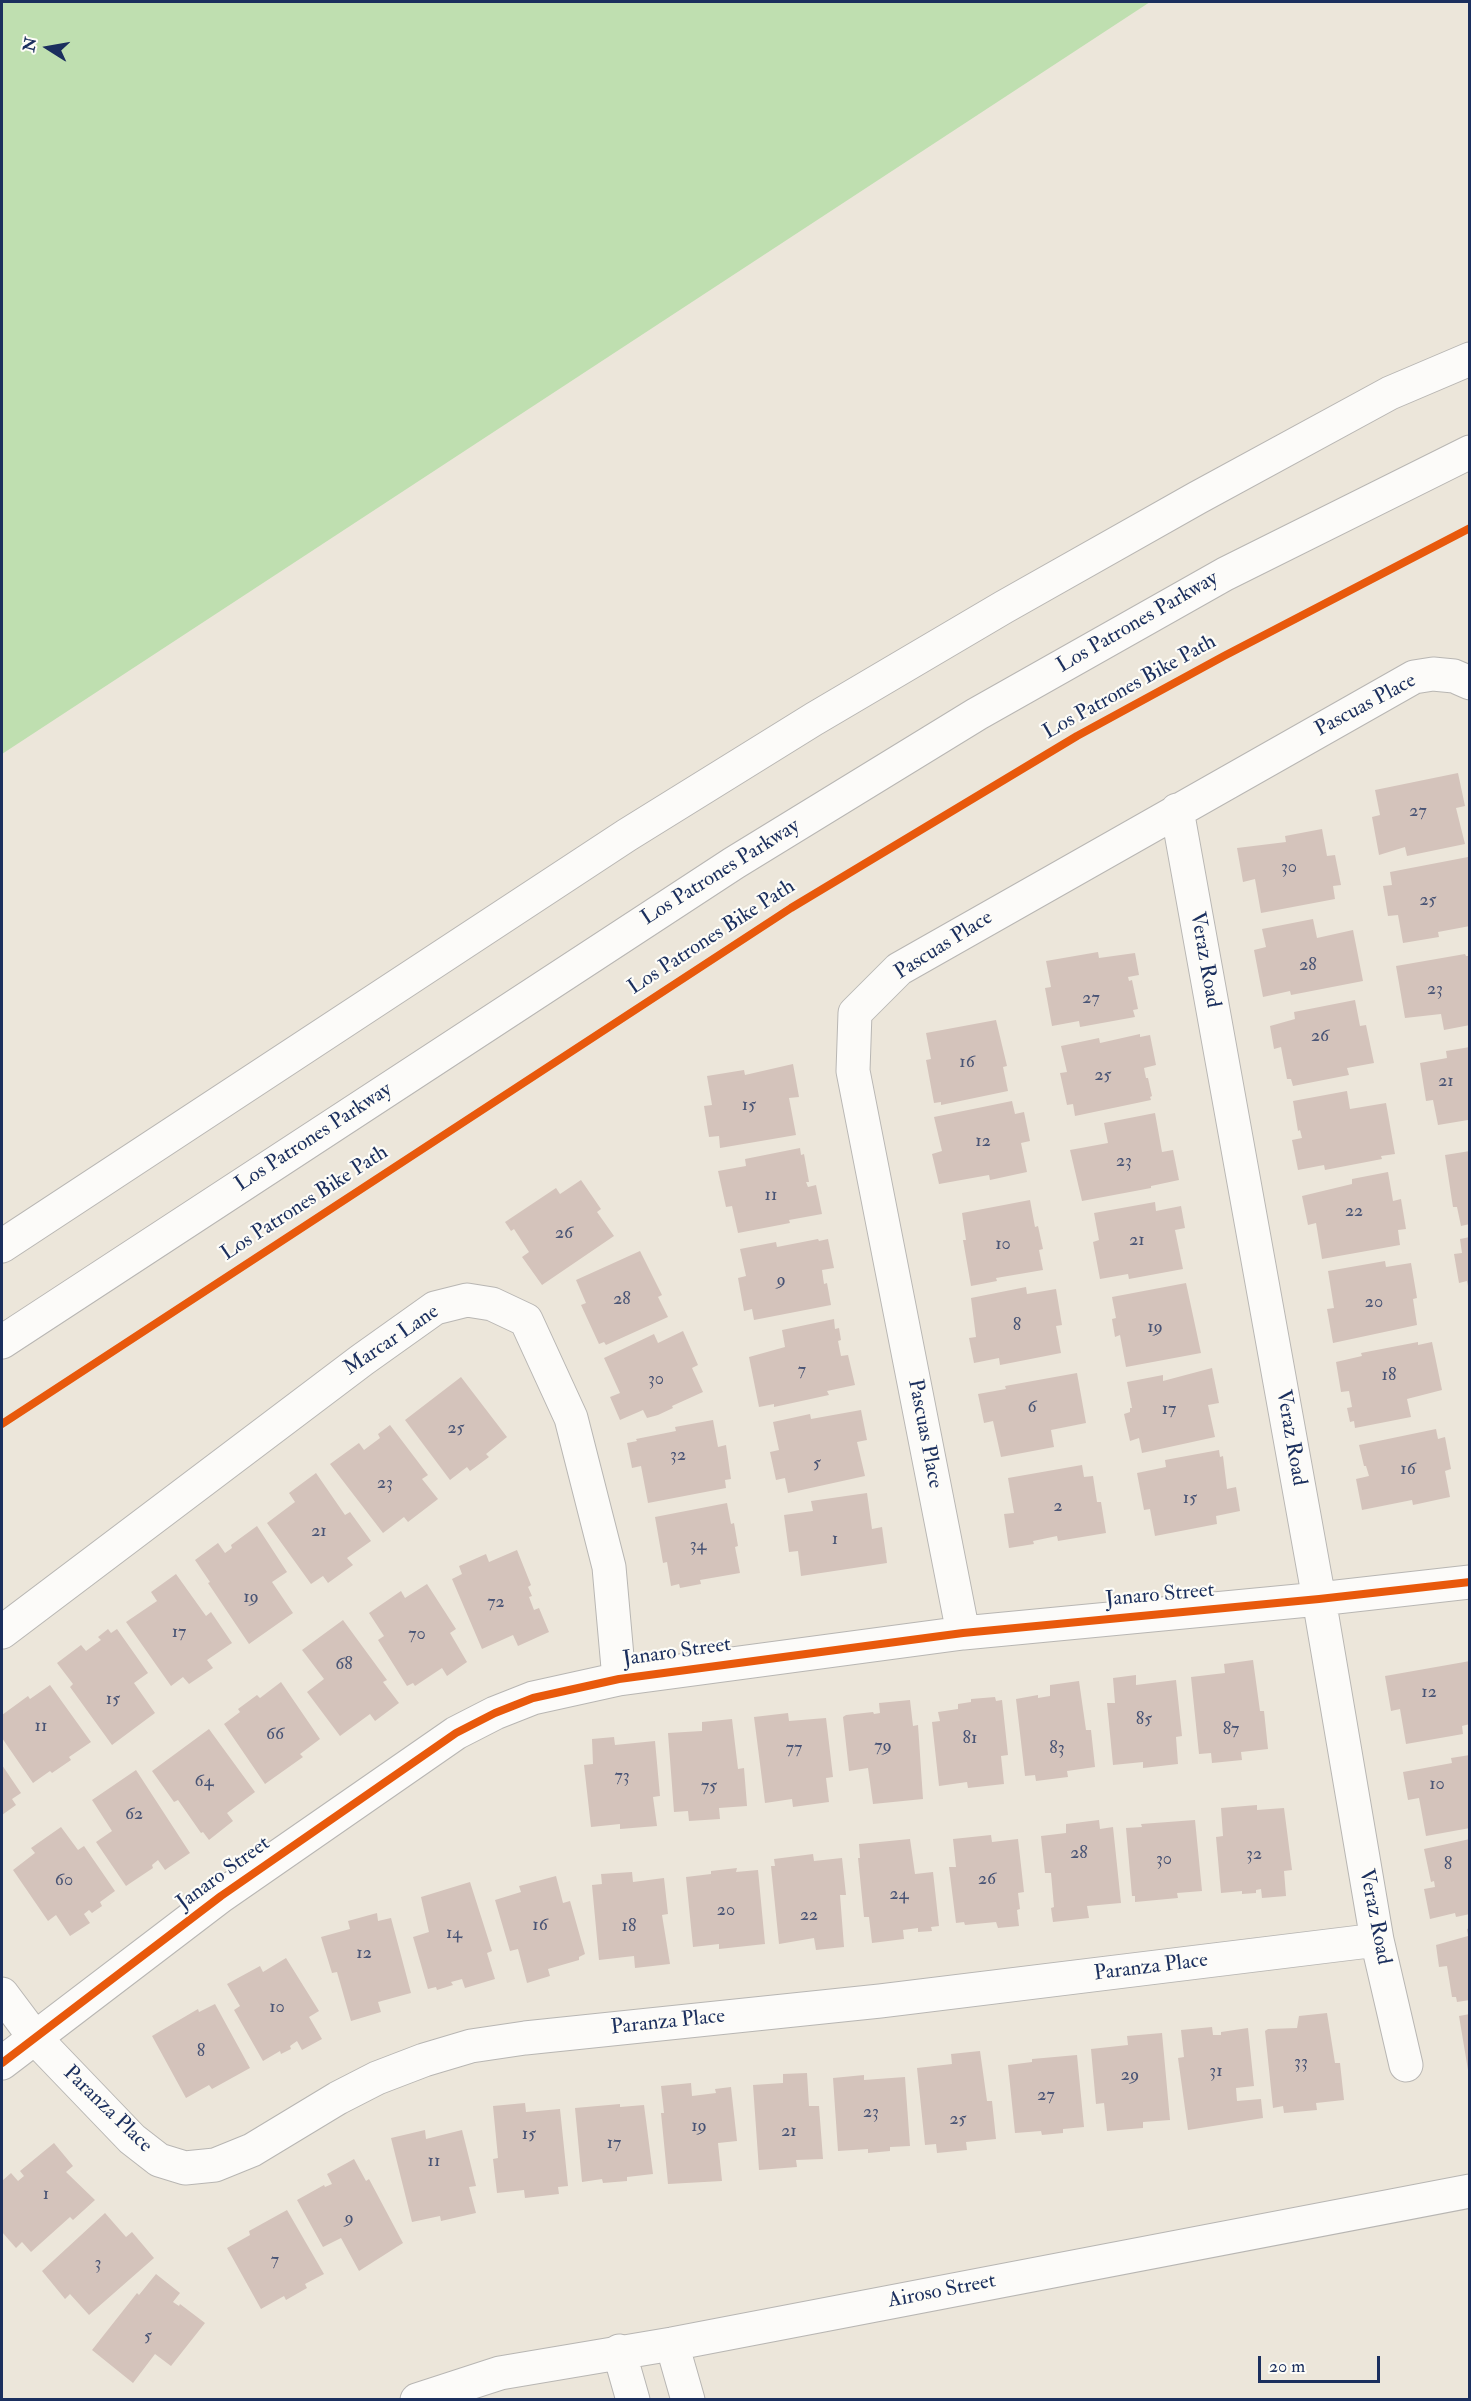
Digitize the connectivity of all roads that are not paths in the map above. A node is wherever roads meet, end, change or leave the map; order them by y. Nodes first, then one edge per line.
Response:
1 (1470, 350) edge
2 (1470, 359) edge
3 (1390, 393) junction
4 (1470, 452) edge
5 (1470, 683) edge
6 (1177, 810) junction
7 (2, 1246) edge
8 (2, 1342) edge
9 (1470, 1582) edge
10 (1319, 1599) junction
11 (2, 1632) edge
12 (963, 1633) junction
13 (619, 1679) junction
14 (1377, 1940) junction
15 (2, 1994) edge
16 (35, 2038) junction
17 (2, 2063) edge
18 (1406, 2066) dead end
19 (1470, 2191) edge
20 (672, 2344) junction
21 (619, 2351) junction
22 (417, 2400) edge
23 (633, 2400) edge
24 (688, 2400) edge

1 - 3 main road
2 - 3 main road
3 - 7 main road
4 - 8 main road, Los Patrones Parkway
5 - 6 main road, Pascuas Place
6 - 10 main road, Veraz Road
6 - 12 main road, Pascuas Place
9 - 10 main road, Janaro Street
10 - 12 main road, Janaro Street
10 - 14 main road, Veraz Road
11 - 13 main road, Marcar Lane
12 - 13 main road, Janaro Street
13 - 16 main road, Janaro Street
14 - 16 main road, Paranza Place
14 - 18 main road, Veraz Road
15 - 16 main road
16 - 17 main road, Janaro Street
19 - 20 main road, Airoso Street
20 - 21 main road, Airoso Street
20 - 24 main road
21 - 22 main road, Airoso Street
21 - 23 main road

